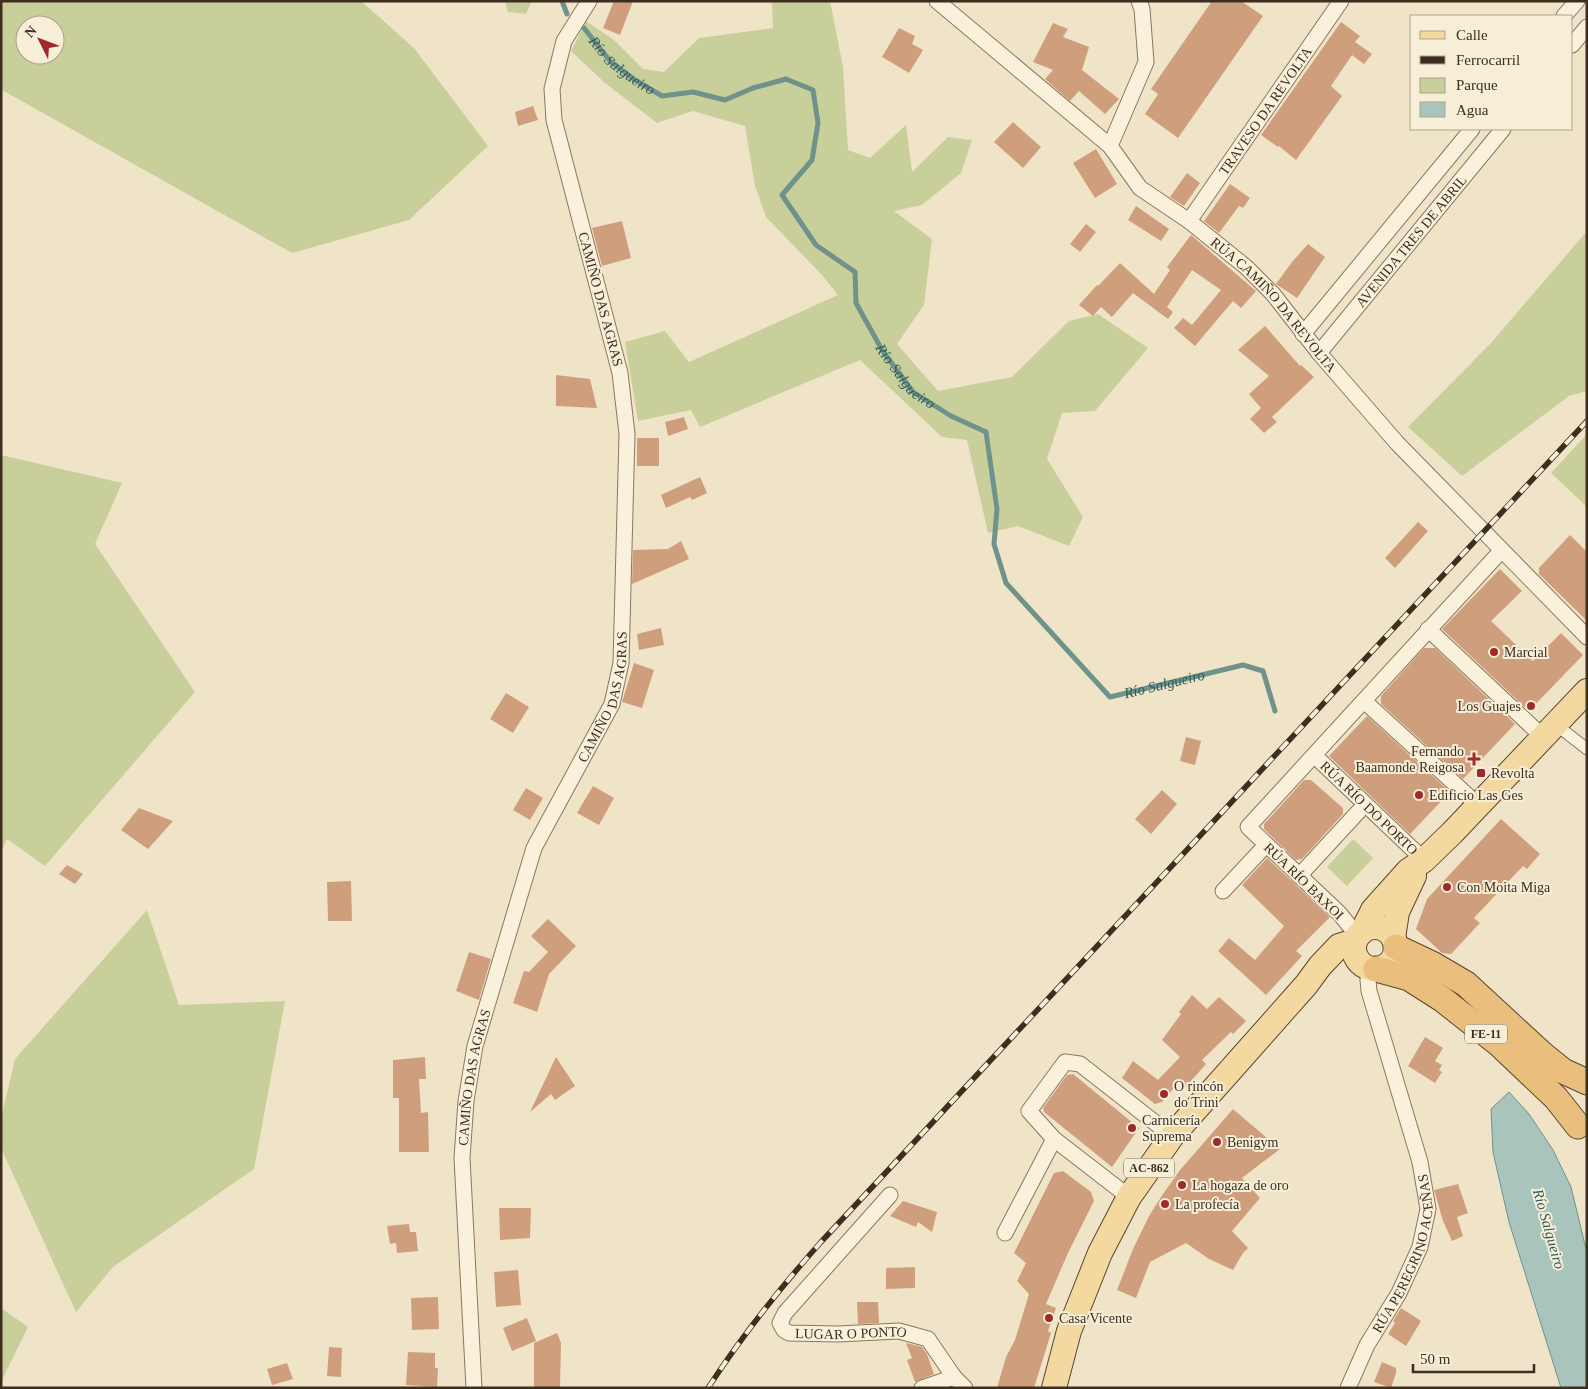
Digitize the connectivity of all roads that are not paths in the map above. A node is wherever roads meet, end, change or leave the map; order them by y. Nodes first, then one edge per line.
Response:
1 (589, 1) edge
2 (937, 1) edge
3 (1139, 1) edge
4 (1341, 1) edge
5 (1577, 1) edge
6 (1565, 15) edge
7 (1587, 27) edge
8 (1573, 44) edge
9 (1471, 130) edge
10 (1502, 130) edge
11 (1110, 146) junction
12 (1189, 221) junction
13 (1303, 334) junction
14 (1319, 353) junction
15 (1501, 551) junction
16 (1428, 629) junction
17 (1587, 637) edge
18 (1587, 691) edge
19 (1364, 701) junction
20 (1549, 731) junction
21 (1587, 749) edge
22 (1311, 760) junction
23 (1478, 805) junction
24 (1359, 811) junction
25 (1266, 845) junction
26 (1416, 865) junction
27 (1299, 876) junction
28 (1223, 891) dead end
29 (1358, 937) junction
30 (1395, 942) junction
31 (1369, 968) junction
32 (1306, 985) junction
33 (1587, 1082) edge
34 (1587, 1086) edge
35 (1584, 1133) edge
36 (1172, 1136) junction
37 (1054, 1139) junction
38 (890, 1195) dead end
39 (1129, 1197) junction
40 (1005, 1233) dead end
41 (959, 1382) edge
42 (474, 1388) edge
43 (922, 1388) edge
44 (1054, 1388) edge
45 (1348, 1388) edge

1 - 42 street, CAMIÑO DAS AGRAS
2 - 11 street, RÚA CAMIÑO DA REVOLTA
3 - 11 street
4 - 12 street, TRAVESO DA REVOLTA
5 - 6 street
7 - 8 street
9 - 13 street, AVENIDA TRES DE ABRIL
10 - 14 street, AVENIDA TRES DE ABRIL
11 - 12 street, RÚA CAMIÑO DA REVOLTA
12 - 13 street, RÚA CAMIÑO DA REVOLTA
13 - 14 street, RÚA CAMIÑO DA REVOLTA
14 - 15 street, RÚA CAMIÑO DA REVOLTA
15 - 16 street
15 - 17 street, RÚA CAMIÑO DA REVOLTA
16 - 19 street
16 - 20 street
18 - 20 main road, AC-862
19 - 22 street
19 - 23 street
20 - 21 street
20 - 23 main road, AC-862
22 - 24 street
22 - 25 street, RÚA RÍO BAXOI
22 - 26 street, RÚA RÍO DO PORTO
23 - 26 main road, AC-862
24 - 26 street
24 - 27 street
25 - 27 street, RÚA RÍO BAXOI
25 - 28 street
26 - 29 main road, AC-862
26 - 30 main road, AC-862
27 - 29 street, RÚA RÍO BAXOI
29 - 30 main road, AC-862
29 - 31 main road
29 - 32 main road, AC-862
30 - 31 main road, AC-862
30 - 33 highway, FE-11
31 - 32 main road, AC-862
31 - 35 highway, FE-11
31 - 45 street, RÚA PEREGRINO ACEÑAS
32 - 36 main road, AC-862
34 - 35 highway, FE-11
36 - 37 street
36 - 39 main road, AC-862
37 - 39 street
37 - 40 street
38 - 41 street, LUGAR O PONTO
39 - 44 main road, AC-862
41 - 43 street, LUGAR O PONTO

